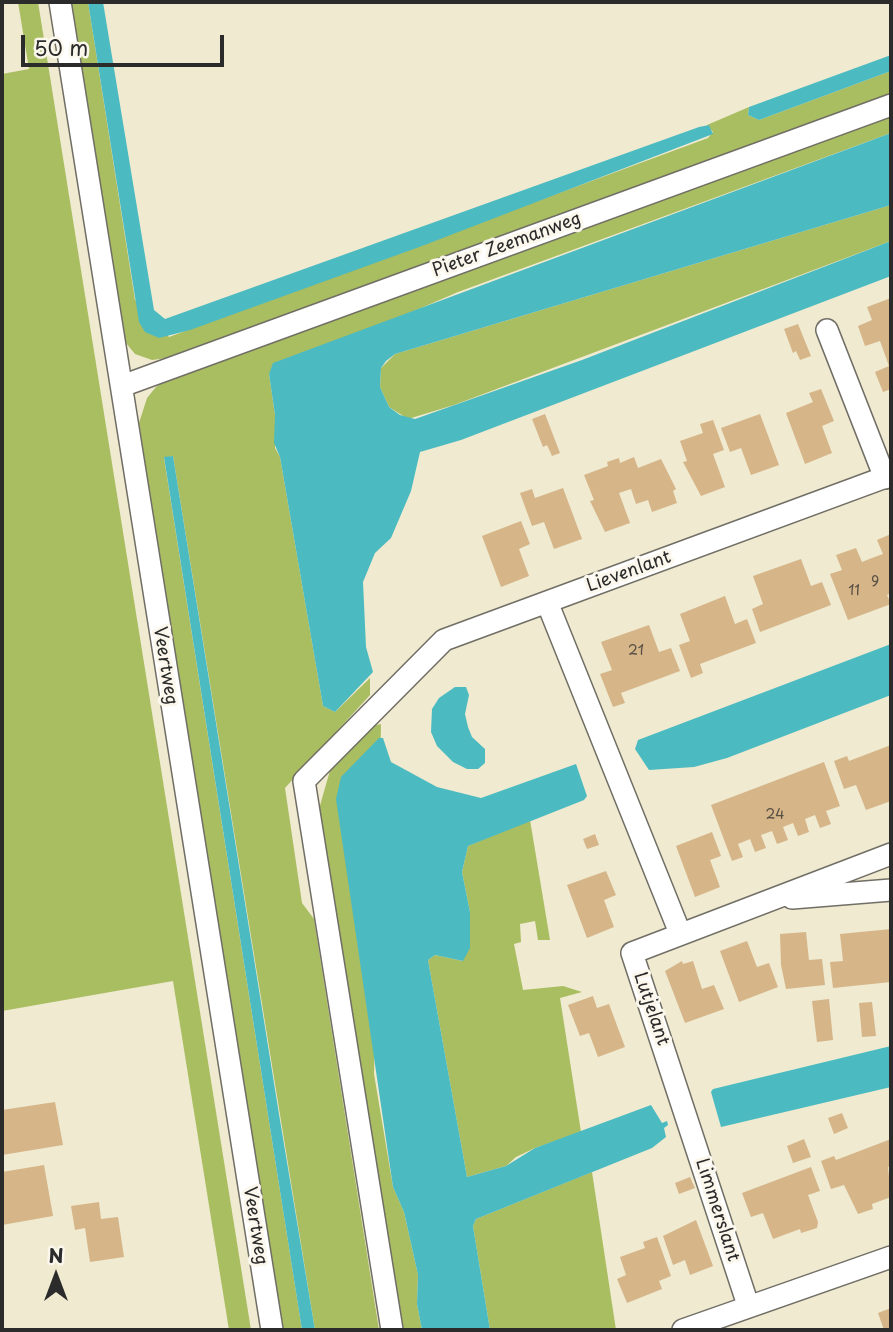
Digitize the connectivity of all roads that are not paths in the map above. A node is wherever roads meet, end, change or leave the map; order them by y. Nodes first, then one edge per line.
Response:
1 (60, 2) edge
2 (891, 105) edge
3 (827, 330) dead end
4 (122, 386) junction
5 (888, 477) edge
6 (547, 602) junction
7 (891, 853) edge
8 (891, 890) edge
9 (772, 899) junction
10 (680, 933) junction
11 (687, 1115) joint
12 (891, 1257) edge
13 (748, 1305) junction
14 (272, 1330) edge
15 (392, 1330) edge
16 (683, 1330) edge

1 - 4 street, Veertweg
2 - 4 street, Pieter Zeemanweg
3 - 5 street, Lievenlant
4 - 14 street, Veertweg
5 - 6 street, Lievenlant
6 - 10 street
6 - 15 street, Lievenlant
7 - 9 street, Lutjelant
8 - 9 street, Lutjelant
9 - 10 street, Lutjelant
10 - 11 street, Lutjelant
11 - 13 street, Limmerslant
12 - 13 street
13 - 16 street

